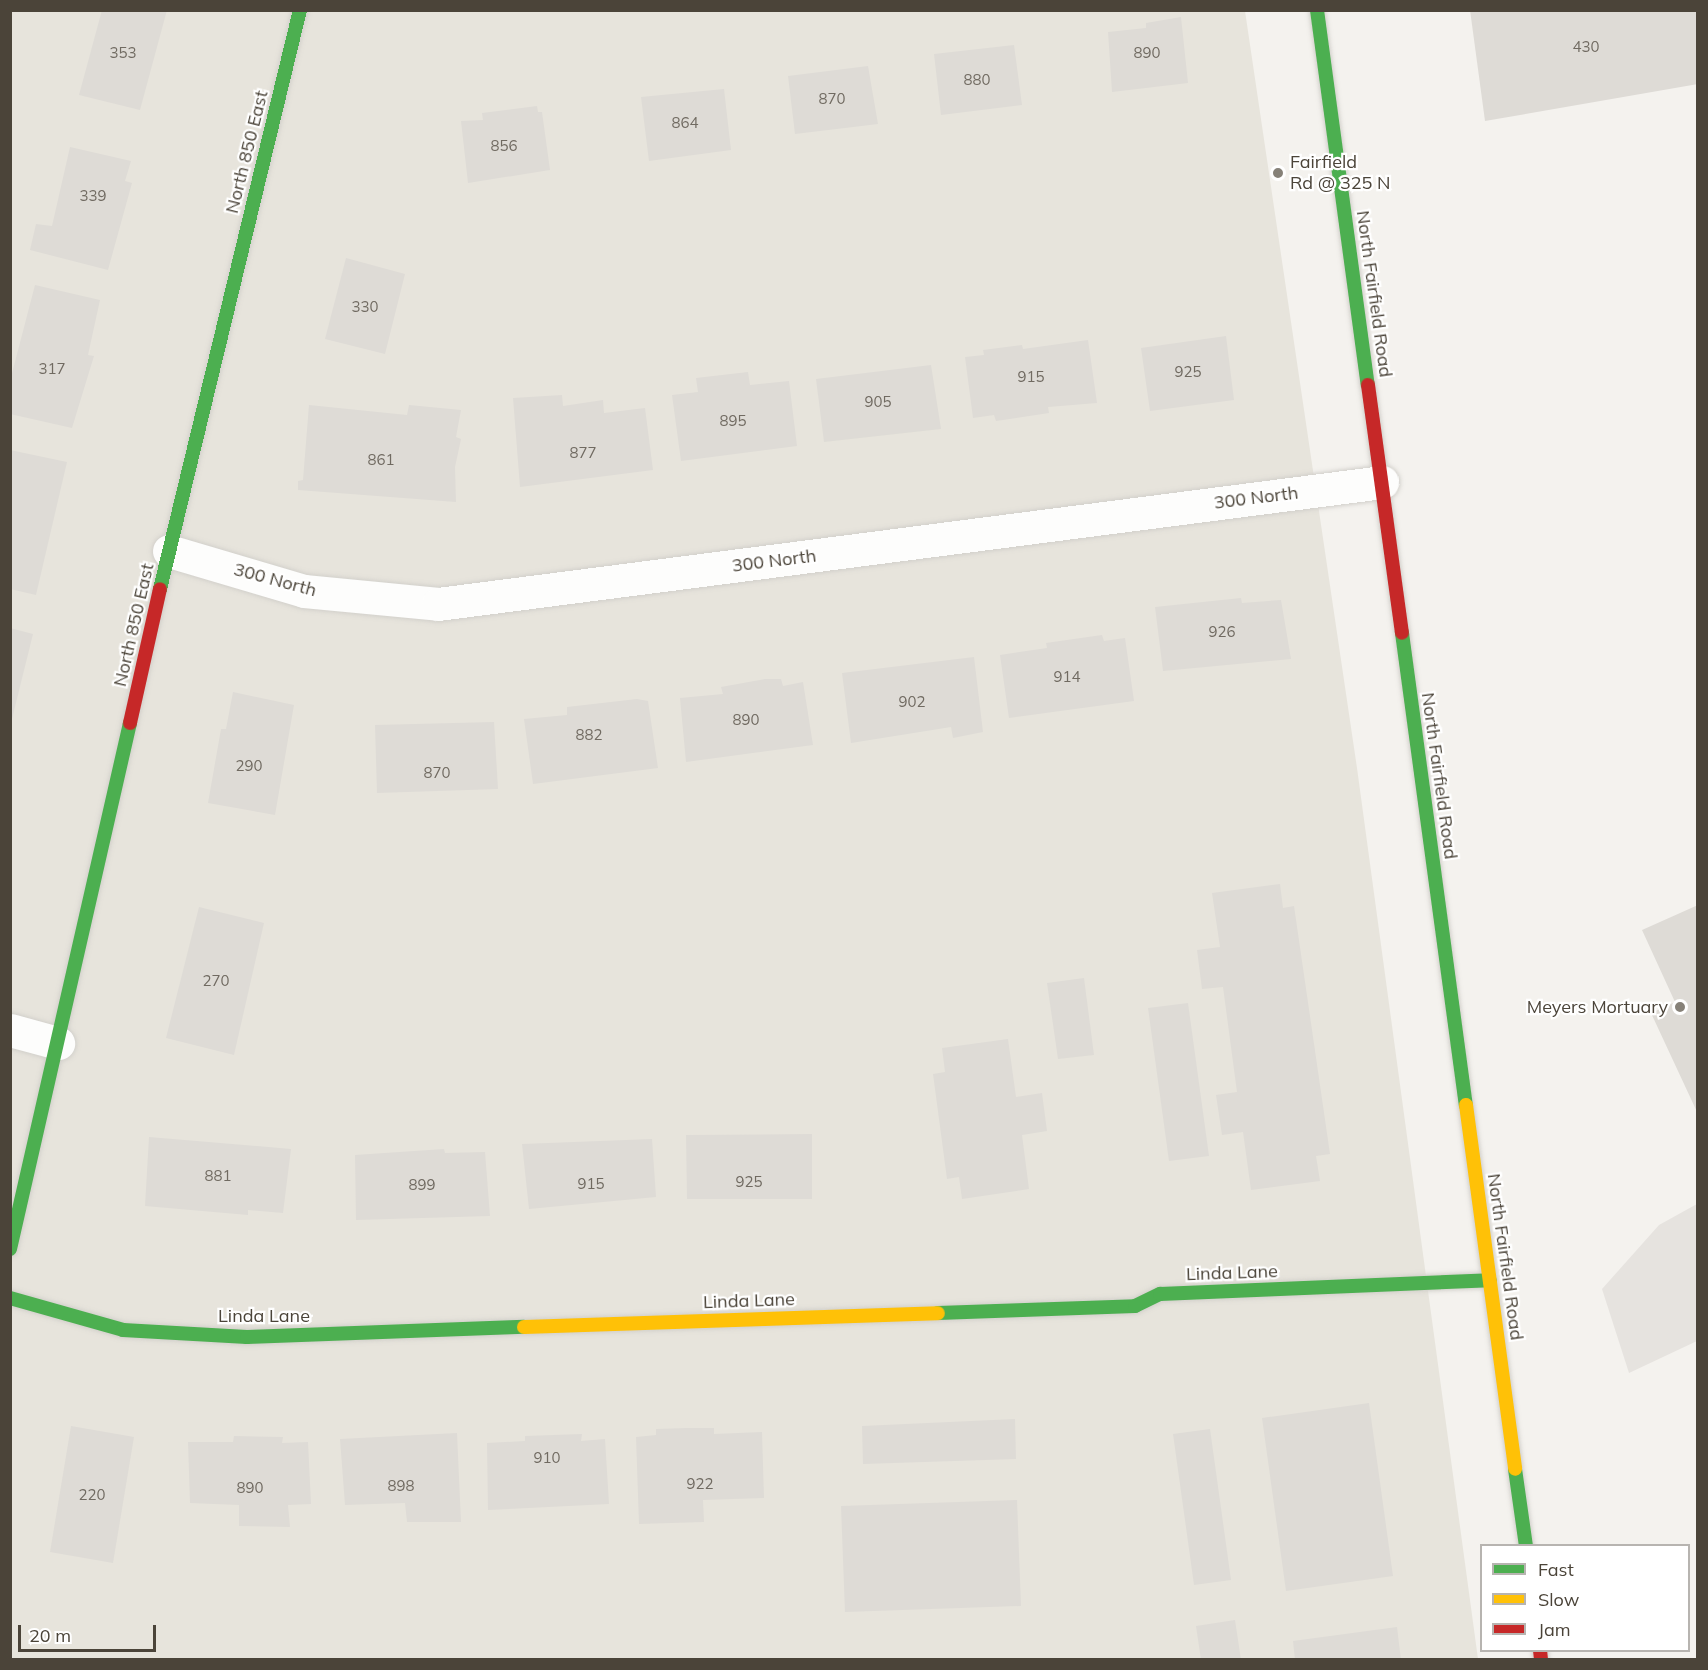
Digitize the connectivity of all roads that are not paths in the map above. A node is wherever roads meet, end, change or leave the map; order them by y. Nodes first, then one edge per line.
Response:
1 (300, 10) edge
2 (1317, 10) edge
3 (1382, 482) junction
4 (169, 551) junction
5 (10, 1030) edge
6 (58, 1043) junction
7 (10, 1248) edge
8 (1490, 1280) junction
9 (10, 1298) edge
10 (1526, 1544) edge

1 - 4 street, North 850 East
2 - 3 street, North Fairfield Road
3 - 4 street, 300 North
3 - 8 street, North Fairfield Road
4 - 6 street, North 850 East
5 - 6 street
6 - 7 street, North 850 East
8 - 9 street, Linda Lane
8 - 10 street, North Fairfield Road

